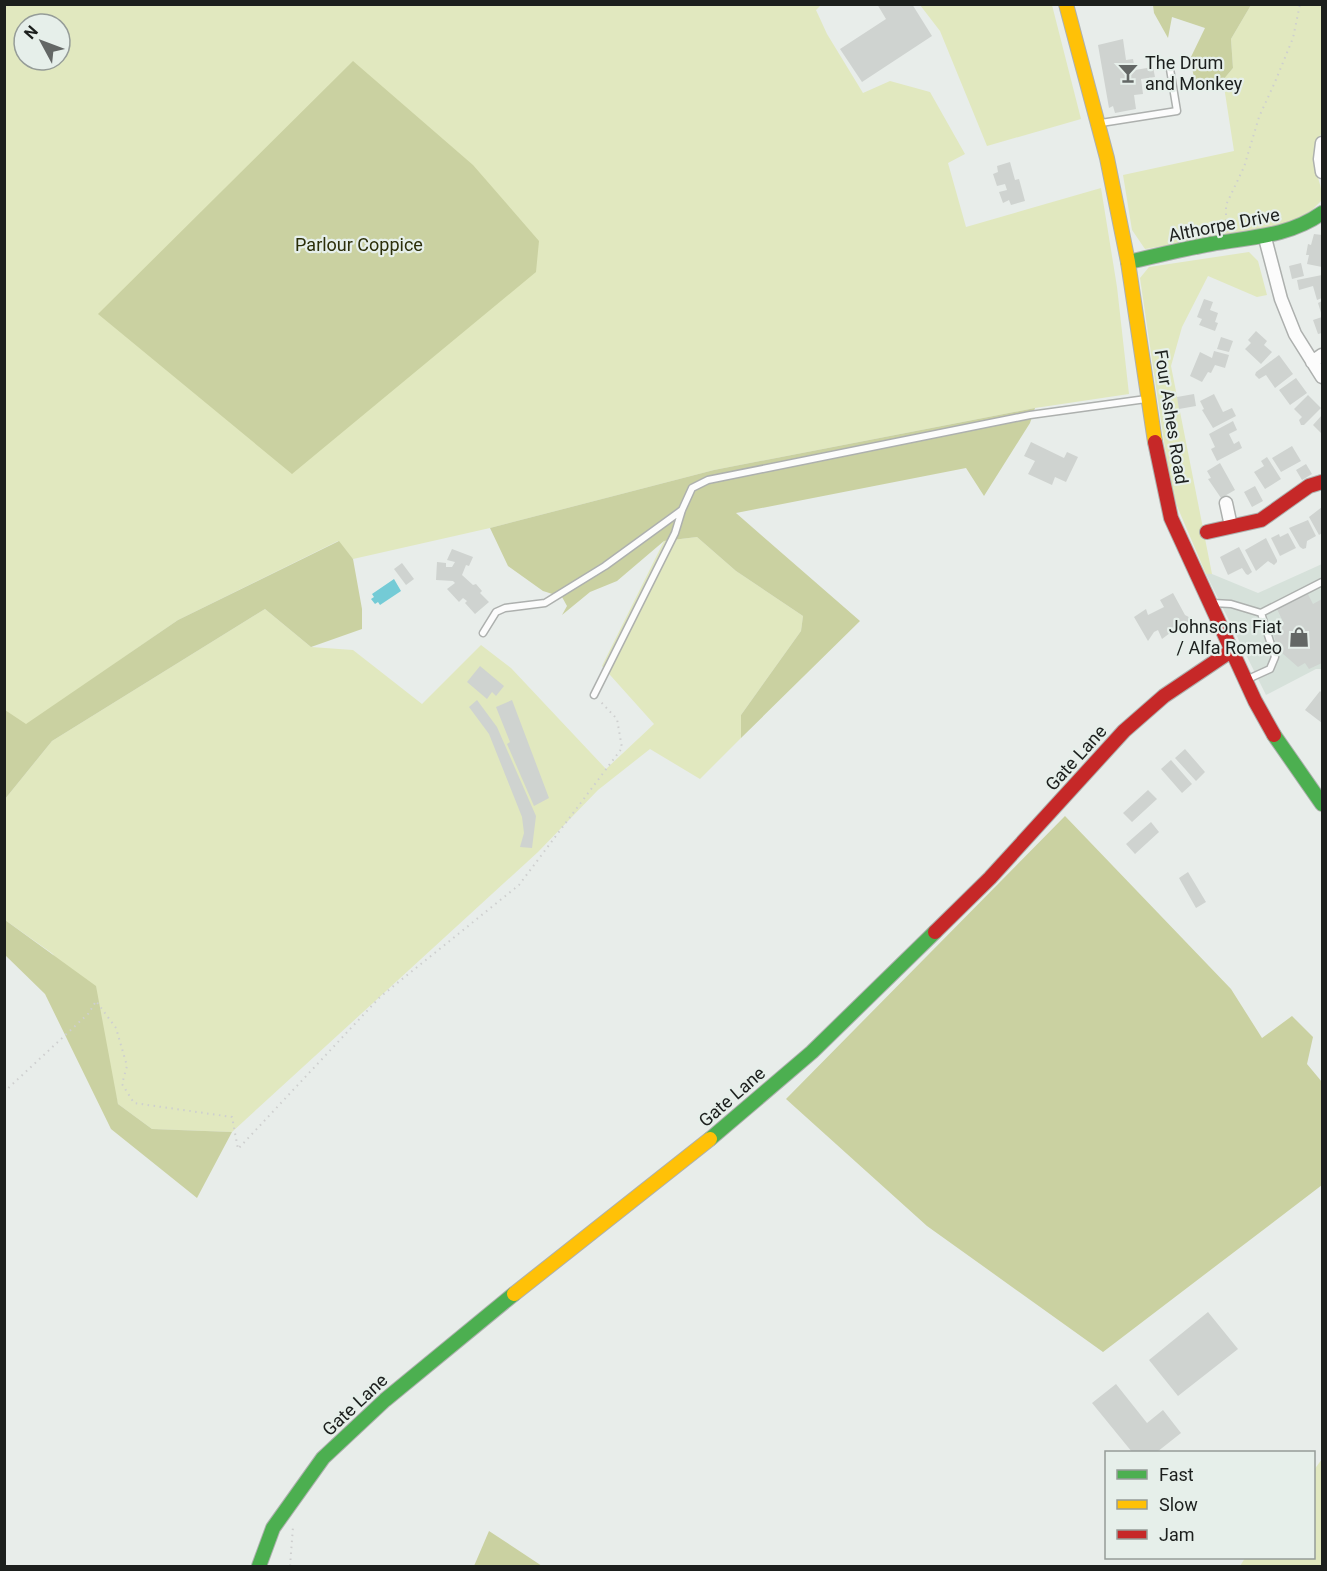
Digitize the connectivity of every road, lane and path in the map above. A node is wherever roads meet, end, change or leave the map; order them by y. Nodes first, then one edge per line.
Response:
1 (1066, 4) edge
2 (1300, 4) edge
3 (1169, 63) dead end
4 (1098, 124) junction
5 (1323, 143) edge
6 (1323, 172) edge
7 (1323, 213) edge
8 (1265, 238) junction
9 (1225, 242) junction
10 (1128, 262) junction
11 (1317, 358) edge
12 (1323, 377) edge
13 (1149, 399) junction
14 (1323, 482) edge
15 (1226, 503) dead end
16 (682, 510) junction
17 (1231, 526) junction
18 (1207, 531) dead end
19 (1323, 582) edge
20 (1209, 603) junction
21 (1261, 613) junction
22 (483, 633) dead end
23 (1231, 651) junction
24 (1245, 680) junction
25 (594, 695) joint
26 (1323, 804) edge
27 (4, 1092) edge
28 (294, 1519) dead end
29 (259, 1566) edge
30 (290, 1566) edge

1 - 4 street, Four Ashes Road
2 - 9 path
3 - 4 lane
4 - 10 street, Four Ashes Road
5 - 6 street
7 - 8 street, Althorpe Drive
8 - 9 street, Althorpe Drive
8 - 11 street
9 - 10 street, Althorpe Drive
10 - 13 street, Four Ashes Road
11 - 12 street
13 - 16 lane
13 - 20 street, Four Ashes Road
14 - 17 street
15 - 17 street
16 - 22 lane
16 - 25 lane
17 - 18 street
19 - 21 lane
20 - 21 lane
20 - 23 street, Four Ashes Road
21 - 24 lane
23 - 24 street, Four Ashes Road
23 - 29 street, Gate Lane
24 - 26 street, Four Ashes Road
25 - 27 path
28 - 30 path

